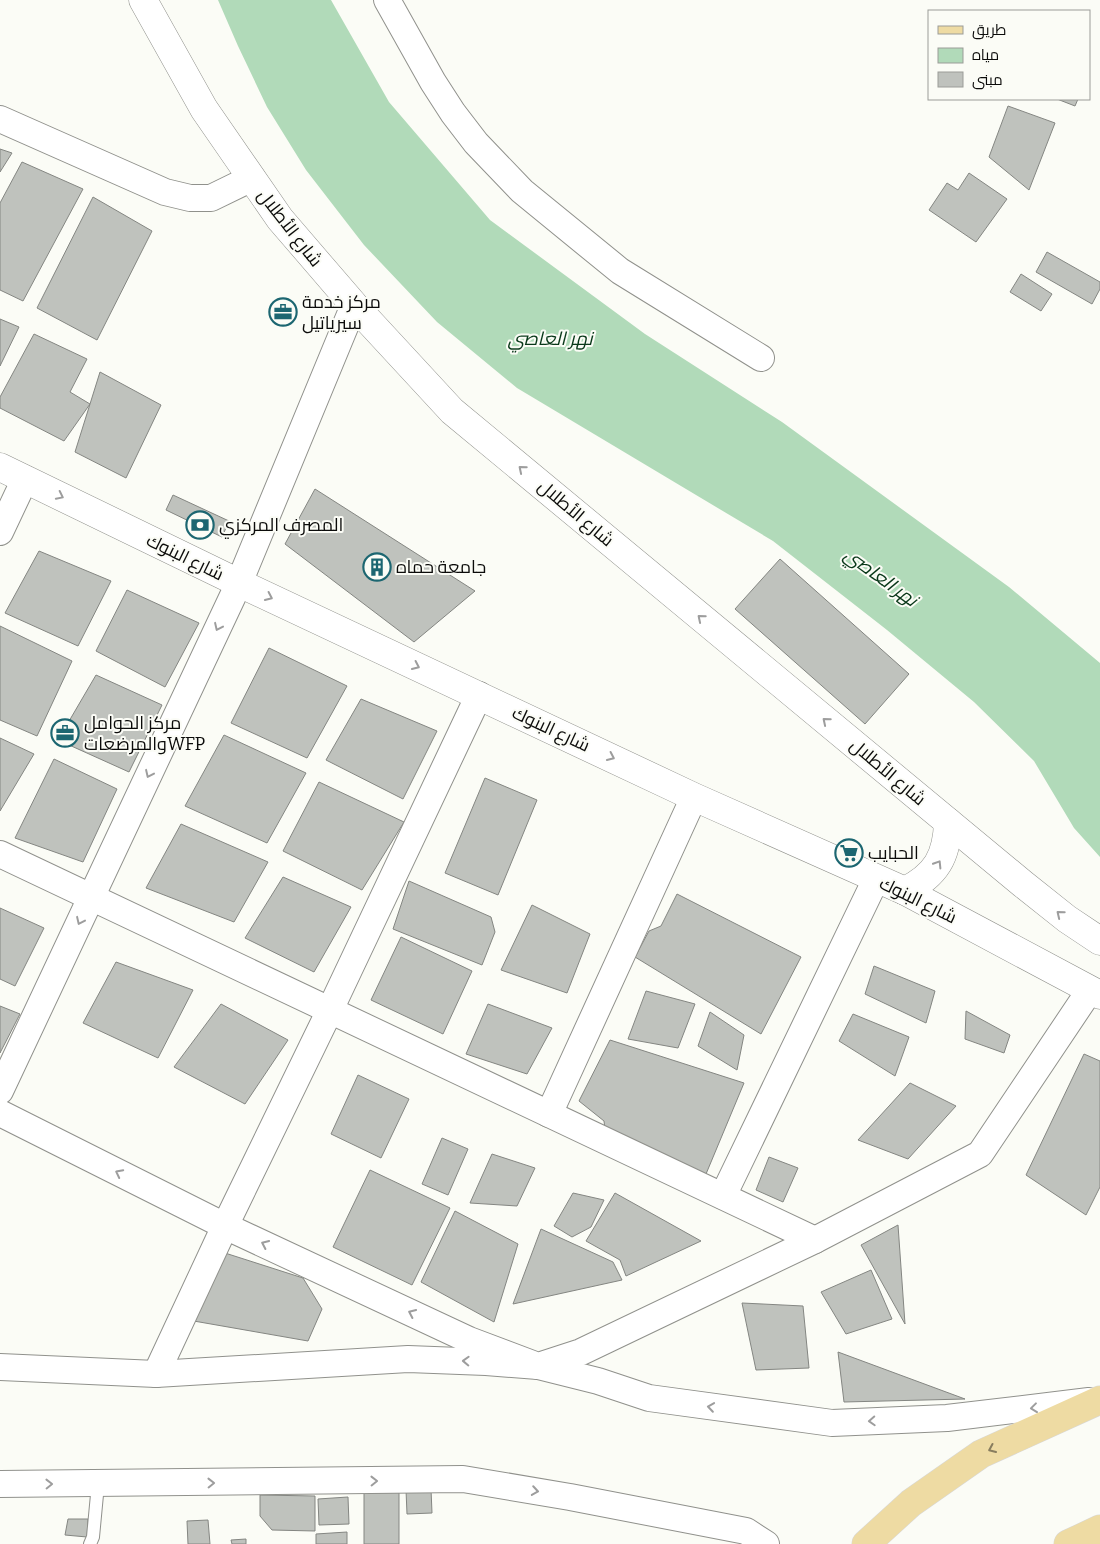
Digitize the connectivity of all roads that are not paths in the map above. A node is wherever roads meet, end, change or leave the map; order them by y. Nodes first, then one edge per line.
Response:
1 (143, 0) edge
2 (387, 0) edge
3 (0, 119) edge
4 (252, 178) junction
5 (354, 306) junction
6 (761, 358) dead end
7 (0, 467) edge
8 (25, 479) junction
9 (0, 532) edge
10 (239, 583) junction
11 (479, 695) junction
12 (694, 797) junction
13 (948, 822) junction
14 (0, 854) edge
15 (876, 879) junction
16 (905, 891) junction
17 (91, 897) junction
18 (1100, 941) edge
19 (1095, 993) edge
20 (330, 1010) junction
21 (0, 1091) edge
22 (0, 1113) edge
23 (549, 1114) junction
24 (723, 1196) junction
25 (225, 1226) junction
26 (815, 1240) junction
27 (538, 1366) junction
28 (0, 1368) edge
29 (156, 1374) junction
30 (1100, 1400) edge
31 (0, 1484) edge
32 (98, 1484) junction
33 (1100, 1529) edge
34 (90, 1544) edge
35 (766, 1544) edge
36 (866, 1544) edge
37 (1068, 1544) edge

1 - 4 main road, شارع الأطلال
2 - 6 street
3 - 4 street
4 - 5 main road, شارع الأطلال
5 - 10 street
13 -> 5 main road, شارع الأطلال
7 - 8 main road, شارع البنوك
8 - 9 street
8 -> 10 main road, شارع البنوك
10 -> 11 main road, شارع البنوك
10 -> 17 street
11 -> 12 main road, شارع البنوك
11 - 20 street
12 - 15 main road, شارع البنوك
12 - 23 street
16 -> 13 main road
18 -> 13 main road, شارع الأطلال
14 - 17 street
15 - 16 main road, شارع البنوك
15 - 24 street
16 - 19 main road, شارع البنوك
17 - 20 street
17 -> 21 street
19 - 26 street
20 - 23 street
20 - 25 street
25 -> 22 street
23 - 24 street
24 - 26 street
27 -> 25 street
25 - 29 street
26 - 27 street
27 -> 29 street
30 -> 27 street
28 - 29 street
30 -> 36 main road
31 -> 32 street
32 - 34 lane
32 -> 35 street
33 - 37 main road

